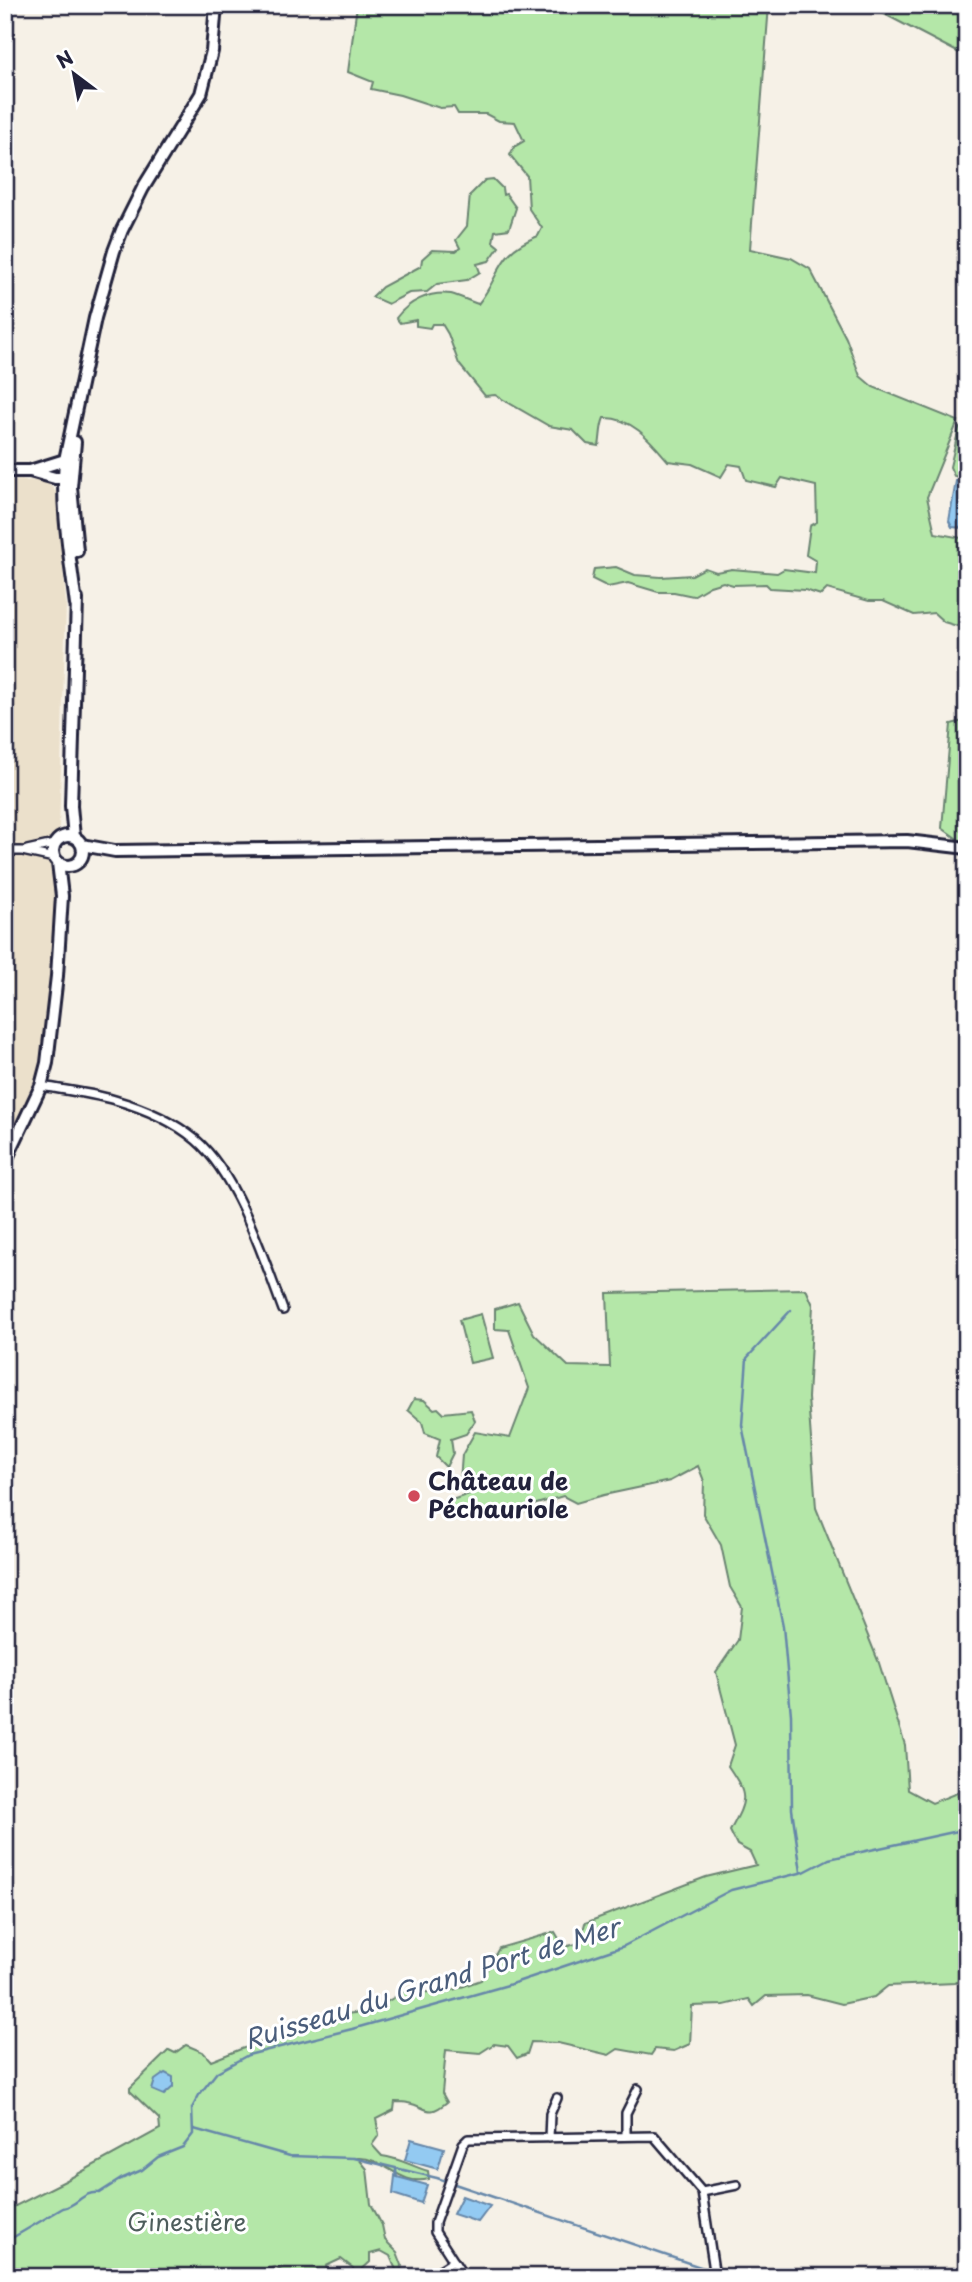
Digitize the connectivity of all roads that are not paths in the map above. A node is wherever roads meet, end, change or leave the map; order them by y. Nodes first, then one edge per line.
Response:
1 (216, 5) edge
2 (69, 461) junction
3 (5, 471) edge
4 (30, 471) junction
5 (68, 478) junction
6 (68, 841) junction
7 (967, 848) edge
8 (115, 850) junction
9 (5, 851) edge
10 (22, 851) junction
11 (82, 858) junction
12 (56, 860) junction
13 (71, 866) junction
14 (62, 896) junction
15 (41, 1086) junction
16 (5, 1162) edge
17 (283, 1310) dead end
18 (638, 2089) dead end
19 (557, 2098) dead end
20 (626, 2136) junction
21 (550, 2138) junction
22 (737, 2185) dead end
23 (702, 2192) junction
24 (454, 2262) junction
25 (427, 2275) edge
26 (715, 2276) edge
27 (464, 2277) edge

1 - 2 street
2 - 4 street
2 - 5 street
3 - 4 street
4 - 5 street
5 - 6 street
6 - 8 street
6 - 10 street
6 - 11 street
6 - 12 street
7 - 8 street
8 - 11 street
9 - 10 street
10 - 12 street
11 - 13 street
12 - 13 street
12 - 14 street
13 - 14 street
14 - 15 street
15 - 16 street
15 - 17 street
18 - 20 street
19 - 21 street
20 - 21 street
20 - 23 street
21 - 24 street
22 - 23 street
23 - 26 street
24 - 25 street
24 - 27 street

